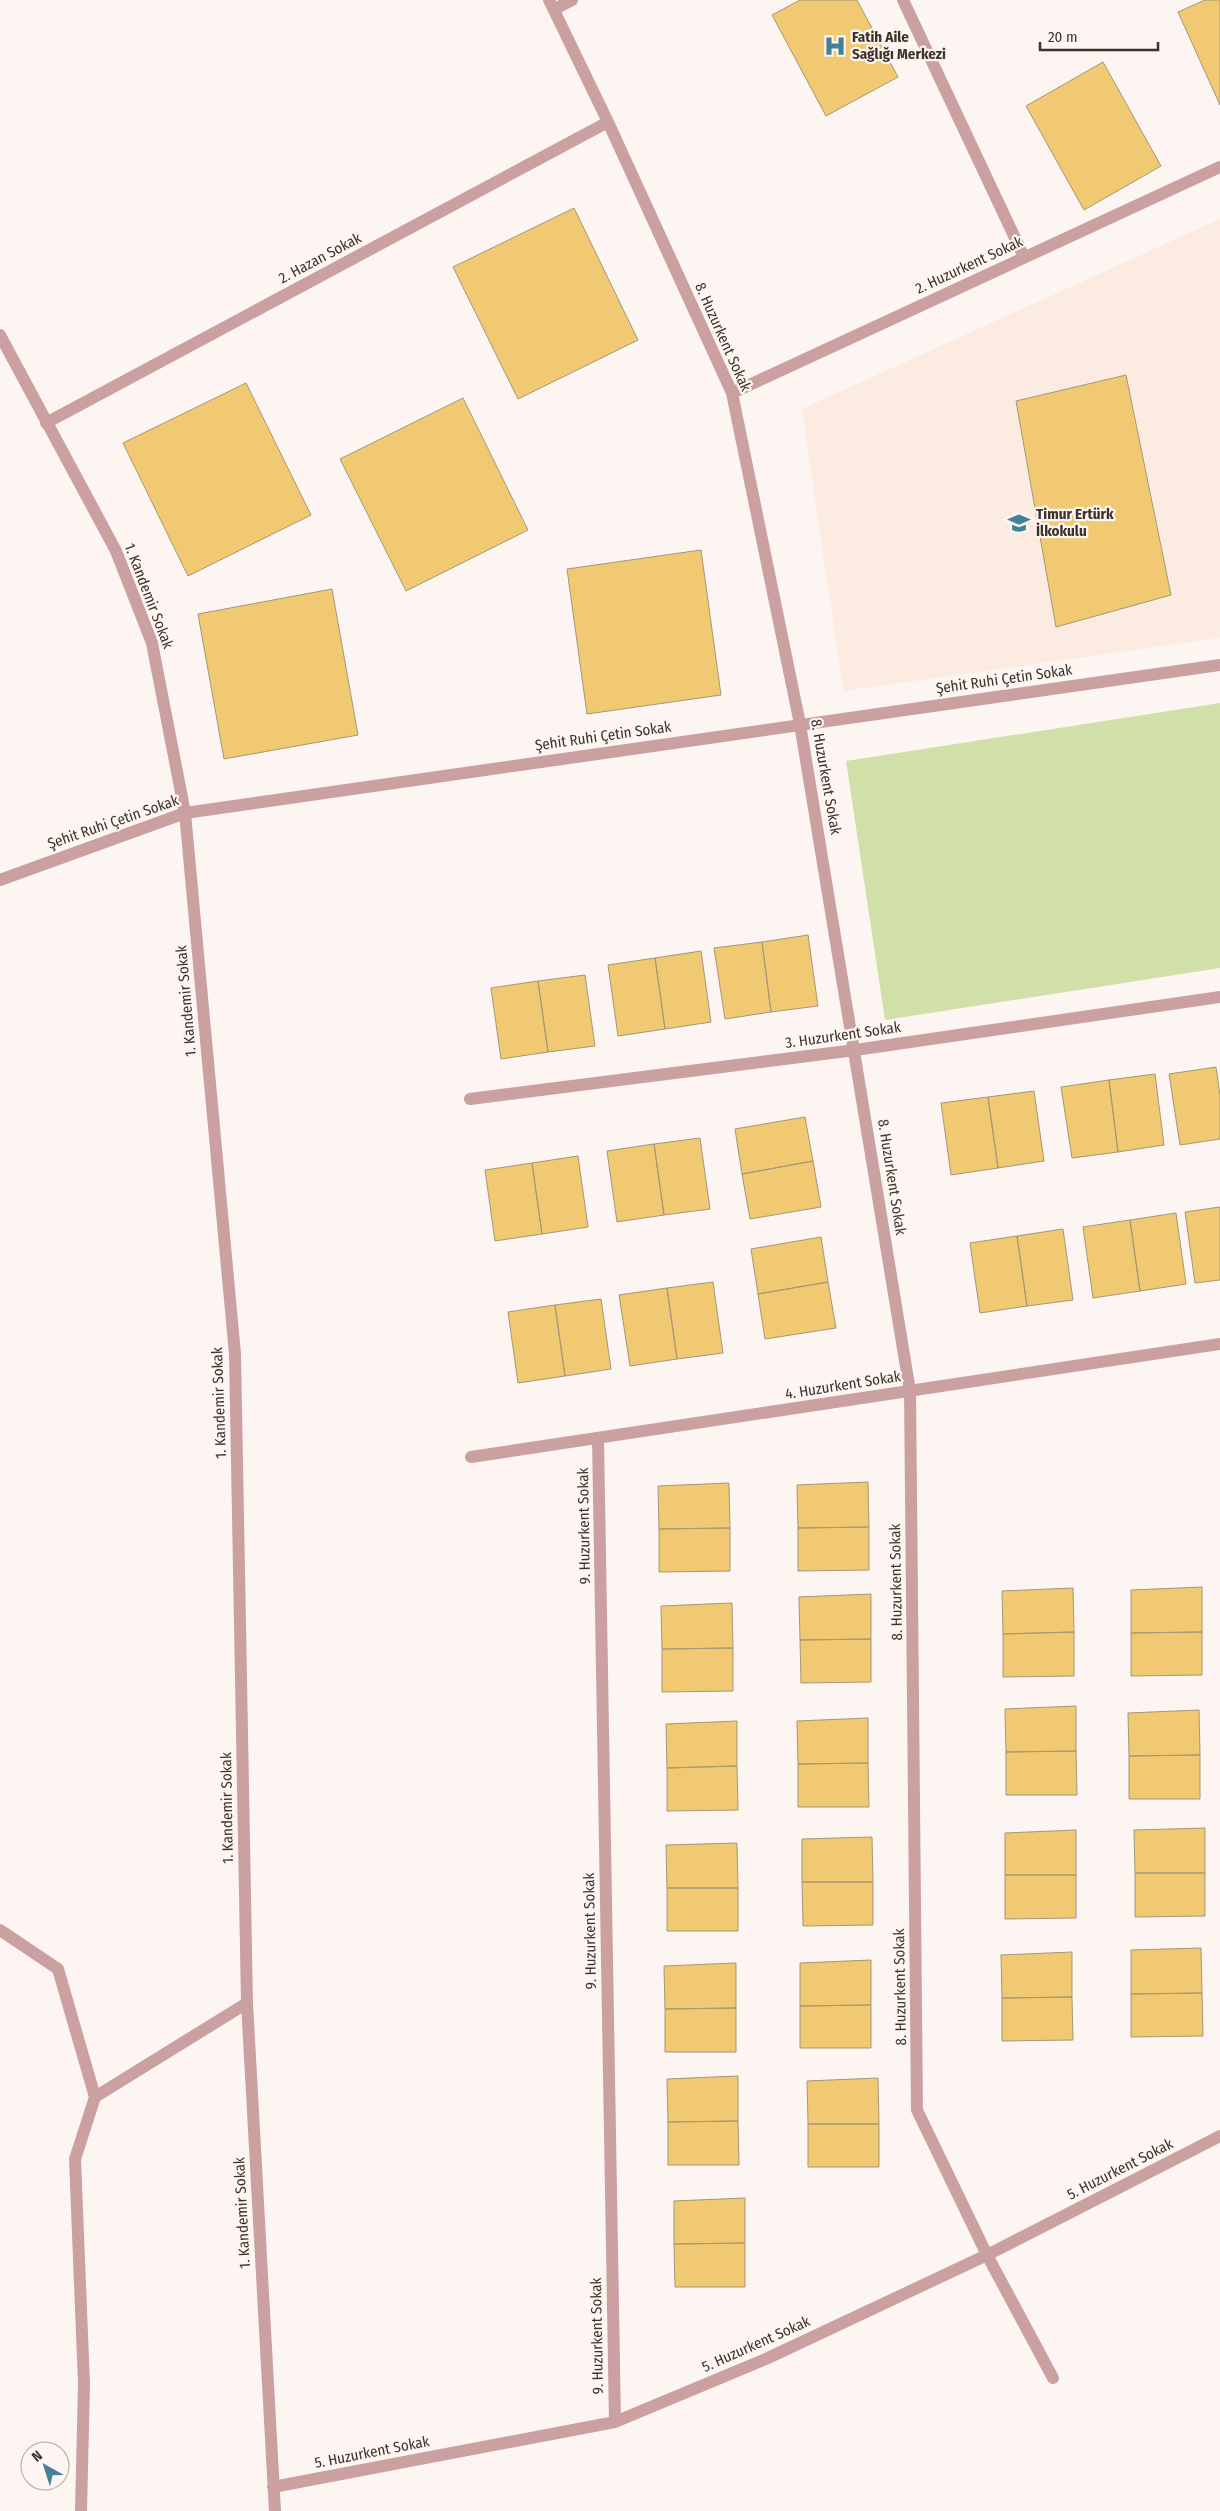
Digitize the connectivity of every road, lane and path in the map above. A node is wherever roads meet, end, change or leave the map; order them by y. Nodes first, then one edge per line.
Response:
1 (572, 0) edge
2 (903, 0) edge
3 (552, 5) edge
4 (608, 122) junction
5 (1220, 167) edge
6 (1024, 258) junction
7 (0, 335) edge
8 (732, 393) junction
9 (46, 423) junction
10 (1220, 665) edge
11 (800, 724) junction
12 (184, 813) junction
13 (0, 880) edge
14 (1220, 997) edge
15 (855, 1050) junction
16 (470, 1099) dead end
17 (1220, 1344) edge
18 (910, 1391) junction
19 (598, 1439) junction
20 (471, 1458) dead end
21 (0, 1930) edge
22 (246, 2003) junction
23 (96, 2097) junction
24 (1220, 2136) edge
25 (987, 2255) junction
26 (1053, 2378) dead end
27 (615, 2422) junction
28 (273, 2487) junction
29 (81, 2511) edge
30 (275, 2511) edge

1 - 3 street
2 - 6 street
3 - 4 street, 8. Huzurkent Sokak
4 - 8 street, 8. Huzurkent Sokak
4 - 9 street, 2. Hazan Sokak
5 - 6 street, 2. Huzurkent Sokak
6 - 8 street, 2. Huzurkent Sokak
7 - 9 street, 1. Kandemir Sokak
8 - 11 street, 8. Huzurkent Sokak
9 - 12 street, 1. Kandemir Sokak
10 - 11 street, Şehit Ruhi Çetin Sokak
11 - 12 street, Şehit Ruhi Çetin Sokak
11 - 15 street, 8. Huzurkent Sokak
12 - 13 street, Şehit Ruhi Çetin Sokak
12 - 22 street, 1. Kandemir Sokak
14 - 15 street, 3. Huzurkent Sokak
15 - 16 street, 3. Huzurkent Sokak
15 - 18 street, 8. Huzurkent Sokak
17 - 18 street, 4. Huzurkent Sokak
18 - 19 street, 4. Huzurkent Sokak
18 - 25 street, 8. Huzurkent Sokak
19 - 20 street, 4. Huzurkent Sokak
19 - 27 street, 9. Huzurkent Sokak
21 - 23 street
22 - 23 street
22 - 28 street, 1. Kandemir Sokak
23 - 29 street
24 - 25 street, 5. Huzurkent Sokak
25 - 26 street, 8. Huzurkent Sokak
25 - 27 street, 5. Huzurkent Sokak
27 - 28 street, 5. Huzurkent Sokak
28 - 30 street, 1. Kandemir Sokak

